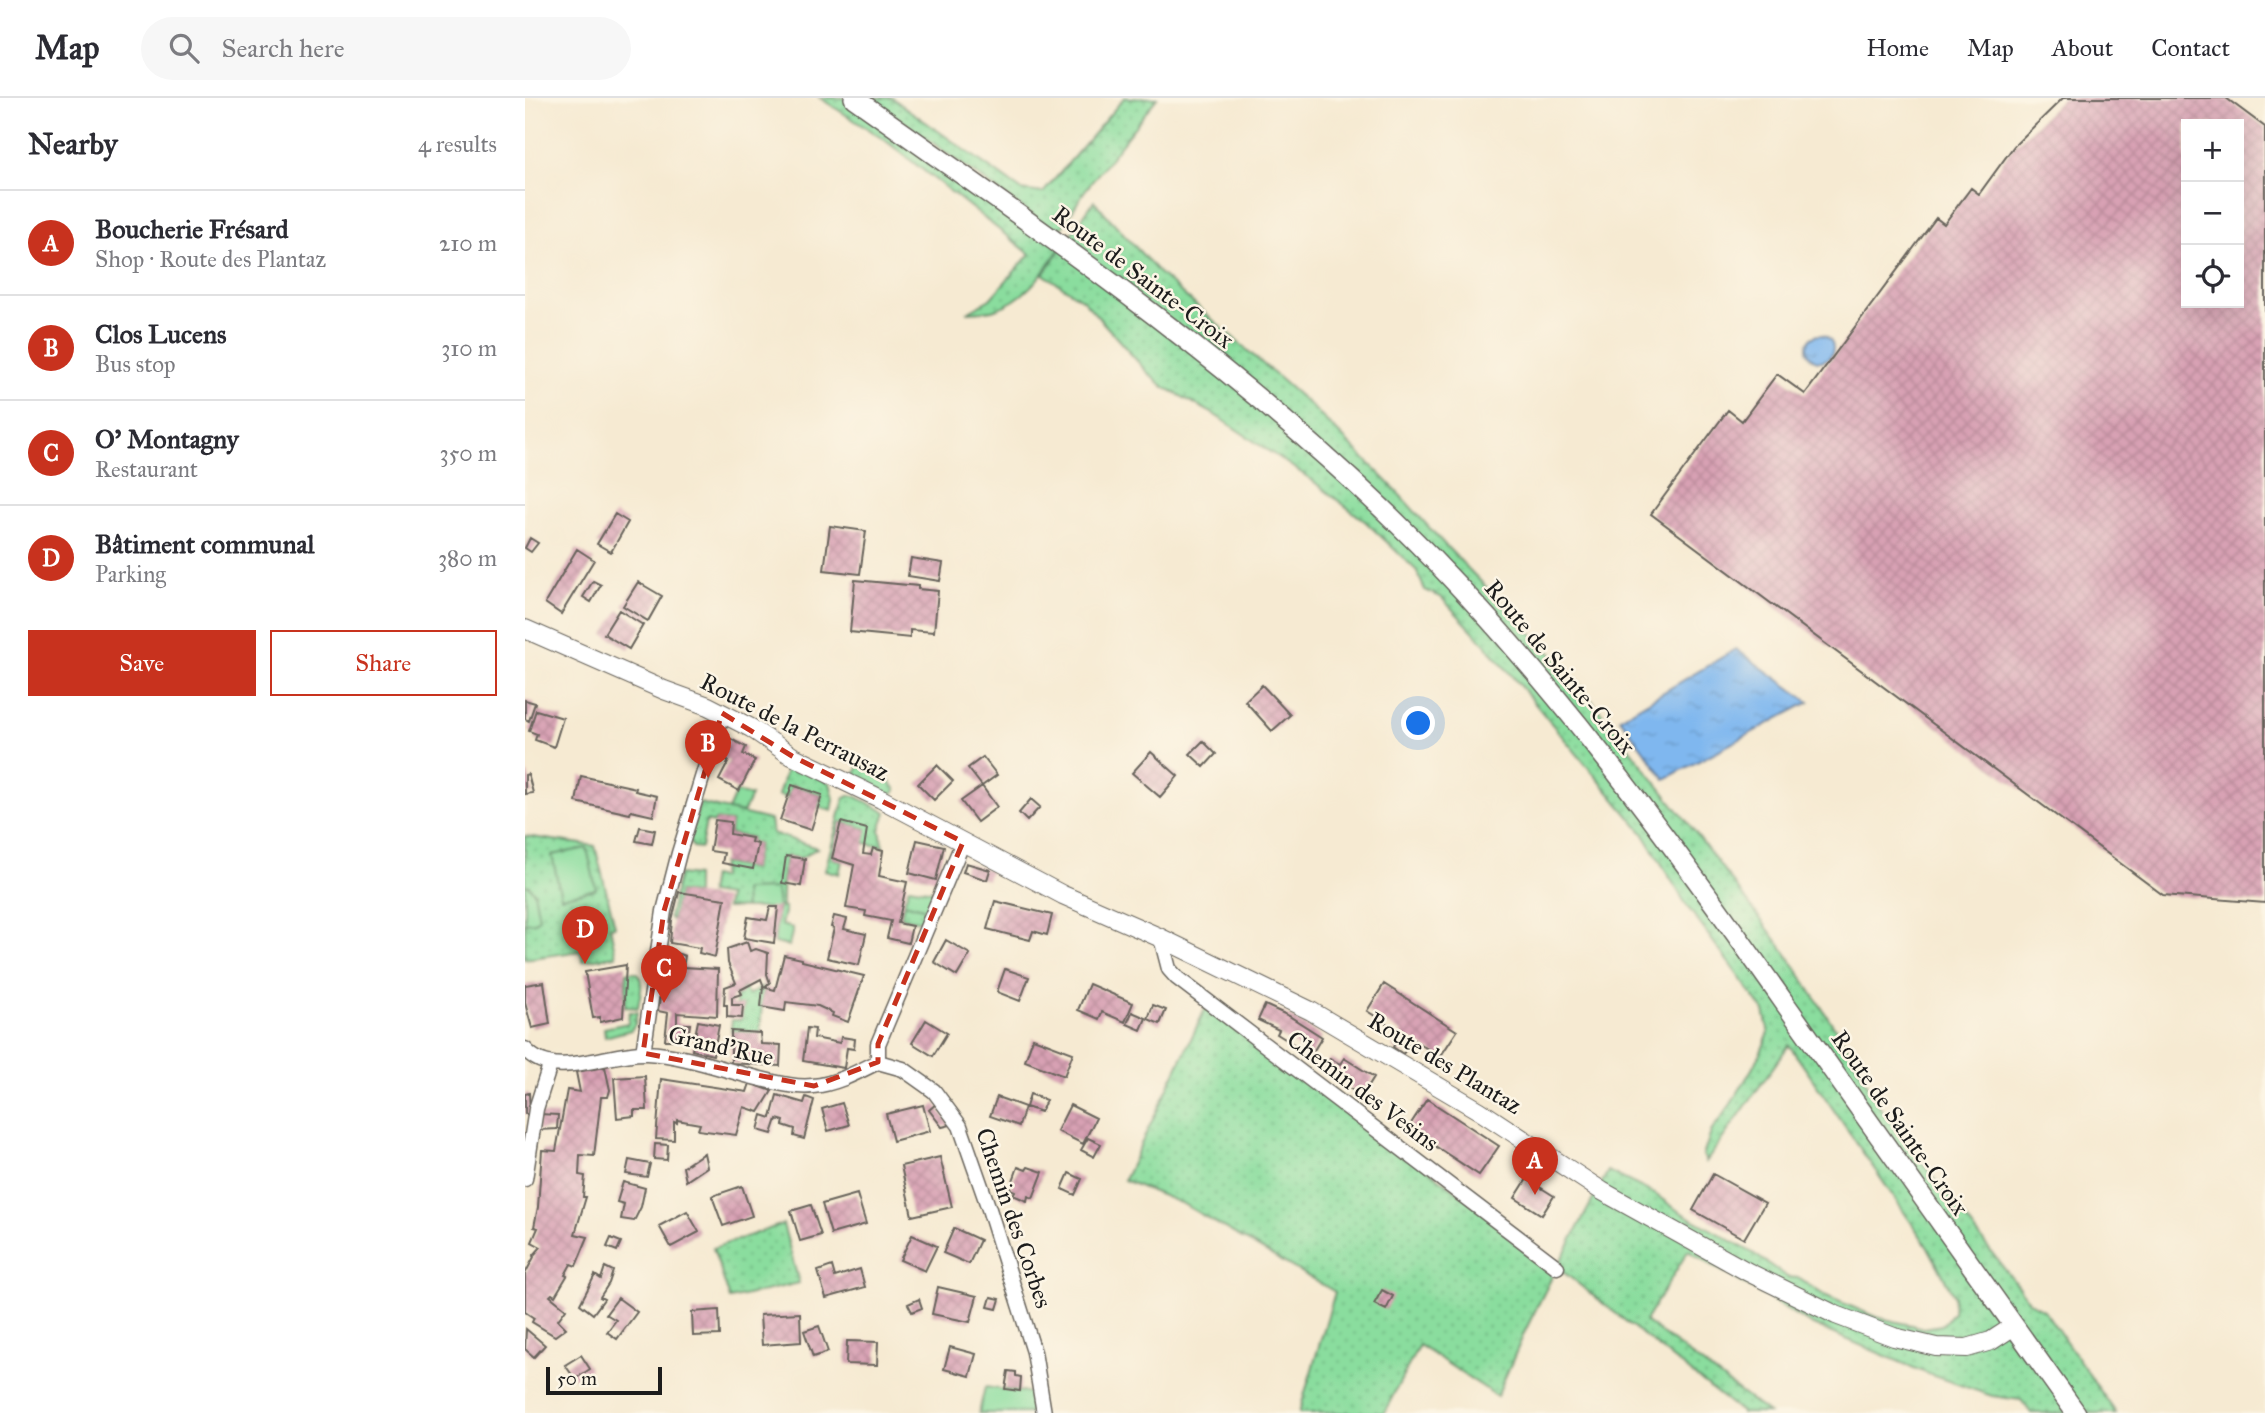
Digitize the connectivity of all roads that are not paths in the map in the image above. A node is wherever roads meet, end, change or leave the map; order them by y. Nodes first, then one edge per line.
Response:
1 (854, 98) edge
2 (525, 629) edge
3 (722, 713) junction
4 (963, 842) junction
5 (1161, 938) junction
6 (525, 1049) edge
7 (643, 1053) junction
8 (878, 1062) junction
9 (550, 1065) junction
10 (525, 1179) edge
11 (1557, 1267) dead end
12 (2014, 1326) junction
13 (1044, 1413) edge
14 (2076, 1413) edge

1 - 12 main road, Route de Sainte-Croix
2 - 3 street, Route de la Perrausaz
3 - 4 street, Route de la Perrausaz
3 - 7 street
4 - 5 street, Route des Plantaz
4 - 8 street
5 - 11 street, Chemin des Vesins
5 - 12 street, Route des Plantaz
6 - 9 street
7 - 8 street, Grand'Rue
7 - 9 street, Grand'Rue
8 - 13 street, Chemin des Corbes
9 - 10 street
12 - 14 main road, Route de Sainte-Croix

